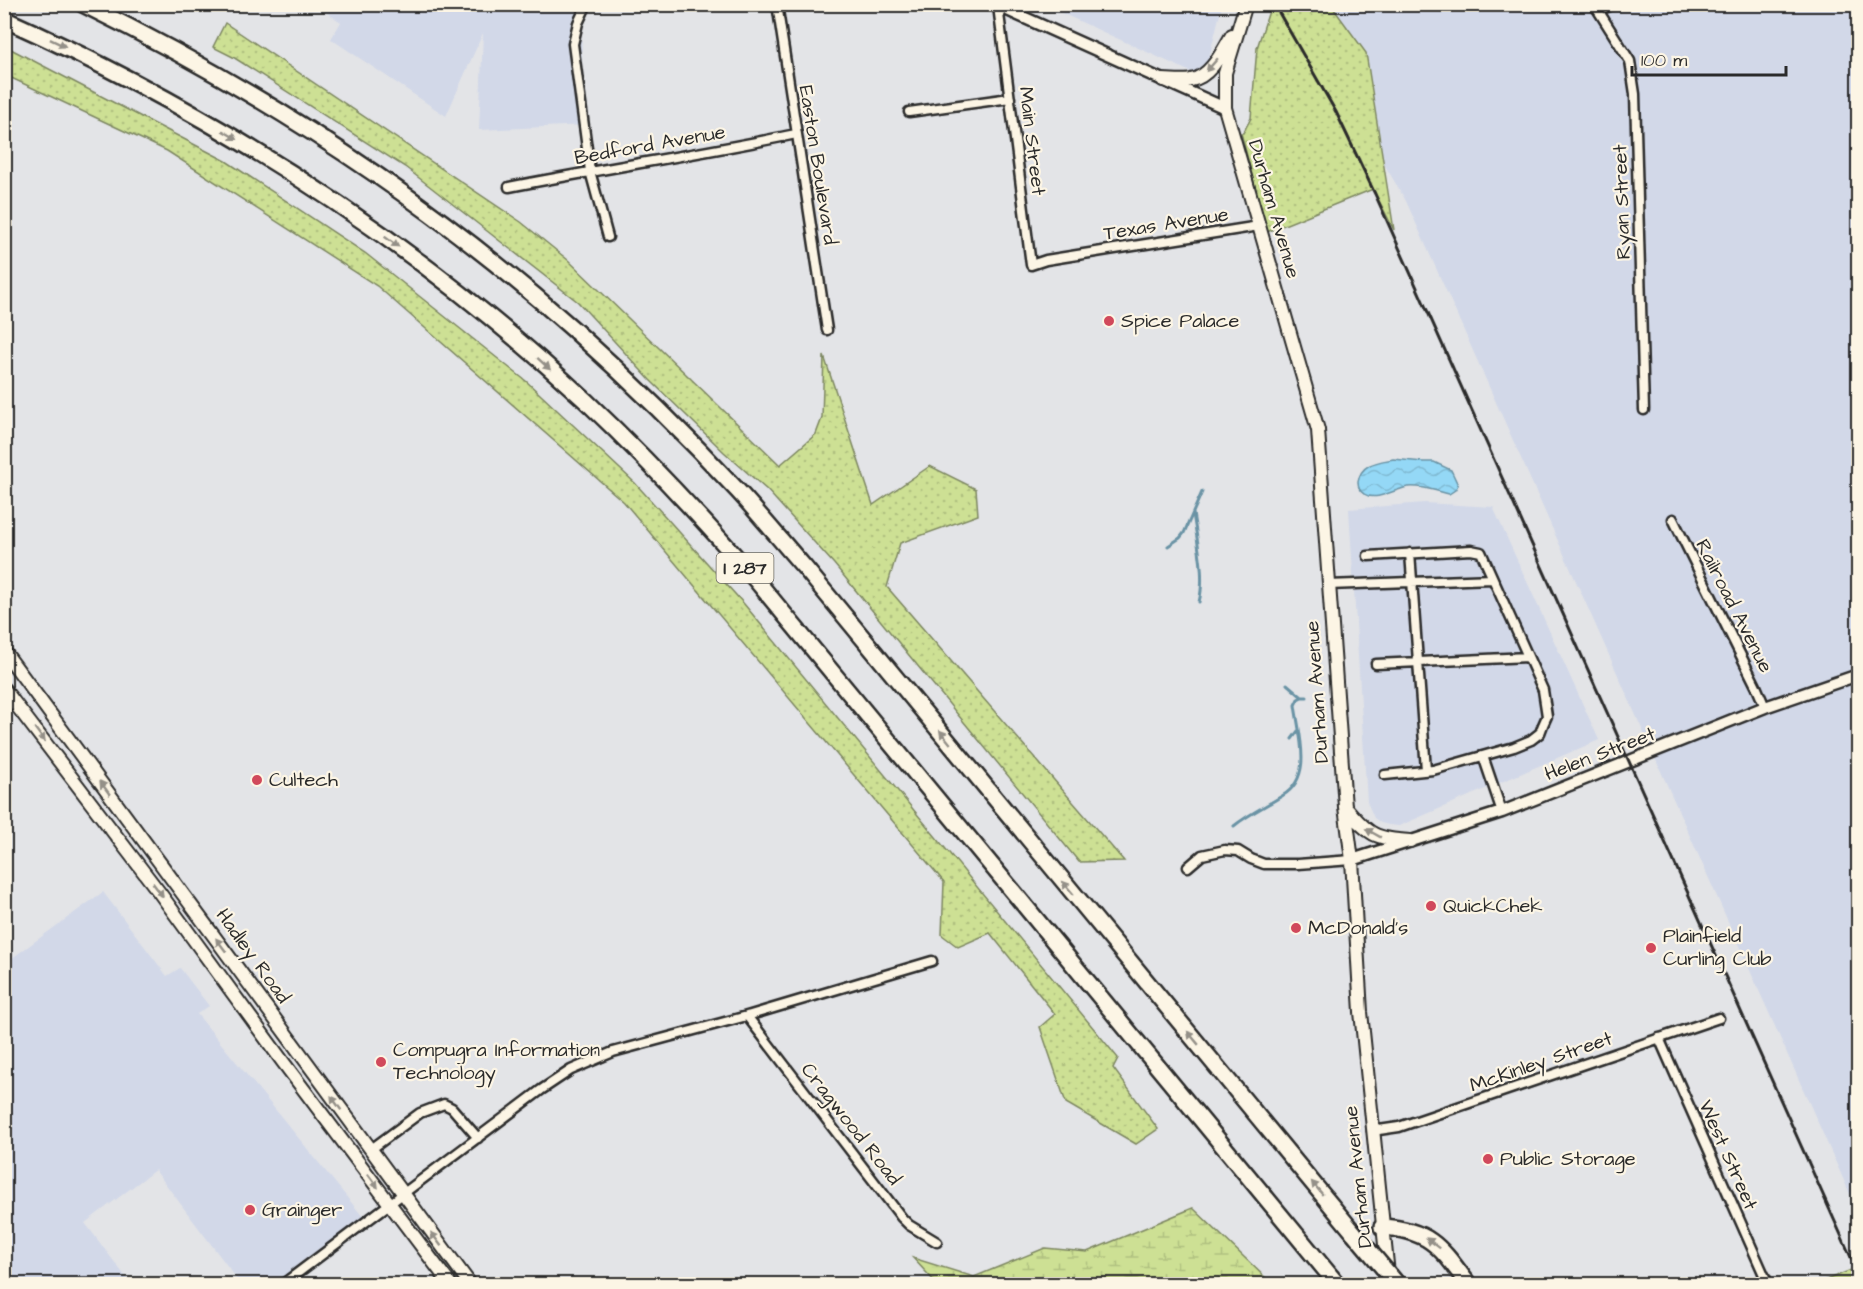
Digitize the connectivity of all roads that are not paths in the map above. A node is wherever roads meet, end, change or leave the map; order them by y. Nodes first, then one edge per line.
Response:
1 (83, 4) edge
2 (587, 4) edge
3 (777, 4) edge
4 (1246, 4) edge
5 (1615, 4) edge
6 (996, 5) edge
7 (1596, 7) edge
8 (1242, 18) junction
9 (4, 19) edge
10 (1162, 80) junction
11 (1010, 98) junction
12 (1225, 108) junction
13 (909, 112) dead end
14 (796, 134) junction
15 (590, 171) junction
16 (509, 187) dead end
17 (1259, 226) junction
18 (608, 237) dead end
19 (1046, 260) joint
20 (827, 330) dead end
21 (1644, 410) dead end
22 (1672, 519) dead end
23 (1410, 553) junction
24 (1368, 556) dead end
25 (1493, 579) junction
26 (1412, 583) junction
27 (1328, 585) junction
28 (4, 651) edge
29 (1528, 657) junction
30 (1418, 662) junction
31 (1376, 664) dead end
32 (1858, 675) edge
33 (4, 689) edge
34 (1765, 707) junction
35 (1484, 756) junction
36 (1426, 771) junction
37 (1385, 775) dead end
38 (1345, 807) junction
39 (1502, 812) junction
40 (1410, 841) junction
41 (1352, 860) junction
42 (1188, 867) dead end
43 (933, 961) dead end
44 (747, 1016) junction
45 (1719, 1018) dead end
46 (1659, 1038) junction
47 (1372, 1131) junction
48 (478, 1138) junction
49 (370, 1150) junction
50 (403, 1194) junction
51 (390, 1204) junction
52 (1382, 1227) junction
53 (937, 1242) dead end
54 (283, 1284) edge
55 (450, 1284) edge
56 (470, 1284) edge
57 (1337, 1284) edge
58 (1389, 1284) edge
59 (1397, 1284) edge
60 (1468, 1284) edge
61 (1768, 1284) edge

59 -> 1 highway, I 287, bridge
2 - 15 street
3 - 14 street, Easton Boulevard
4 - 8 main road, Durham Avenue
5 - 7 street
6 - 10 street
6 - 11 street, Main Street
7 - 21 street, Ryan Street
8 -> 10 main road
8 - 12 main road, Durham Avenue
9 -> 57 highway, I 287
10 - 12 street
11 - 13 street
11 - 19 street, Main Street
12 - 17 main road, Durham Avenue
14 - 15 street, Bedford Avenue
14 - 20 street, Easton Boulevard
15 - 16 street, Bedford Avenue
15 - 18 street
17 - 19 street, Texas Avenue
17 - 27 main road, Durham Avenue
22 - 34 street, Railroad Avenue
23 - 24 street
23 - 25 street
23 - 26 street
25 - 26 street
25 - 29 street
26 - 27 street
26 - 30 street
27 - 38 main road, Durham Avenue
49 -> 28 main road, Hadley Road
29 - 30 street
29 - 35 street
30 - 31 street
30 - 36 street
32 - 34 street, Helen Street
33 -> 51 main road, Hadley Road
34 - 39 street, Helen Street
35 - 36 street
35 - 39 street
36 - 37 street
40 -> 38 main road
38 - 41 main road, Durham Avenue
39 - 40 street, Helen Street
40 - 41 street, Helen Street
41 - 42 street
41 - 47 main road, Durham Avenue
43 - 44 street
44 - 48 street
44 - 53 street, Cragwood Road
45 - 46 street, McKinley Street
46 - 47 street, McKinley Street
46 - 61 street, West Street
47 - 52 main road, Durham Avenue
48 - 49 street
48 - 50 street
49 - 50 main road, Hadley Road
50 - 51 street
56 -> 50 main road, Hadley Road
51 - 54 street
51 - 55 main road, Hadley Road
52 - 58 main road, Durham Avenue
60 -> 52 highway

